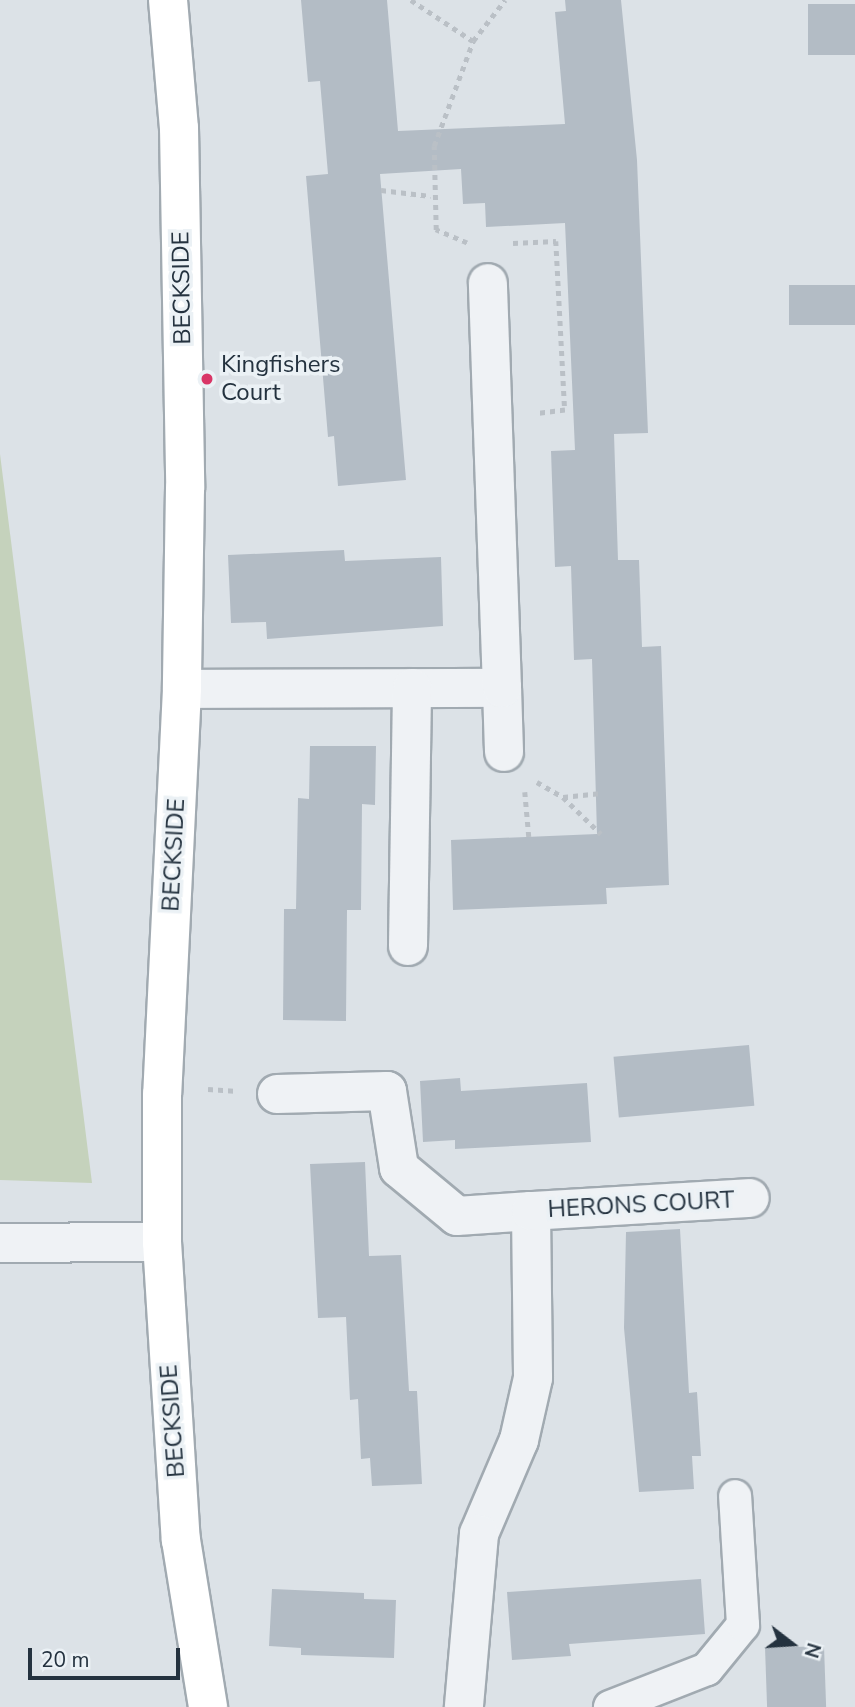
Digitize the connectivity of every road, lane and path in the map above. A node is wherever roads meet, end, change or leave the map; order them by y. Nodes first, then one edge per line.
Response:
1 (168, 0) edge
2 (411, 0) edge
3 (505, 0) edge
4 (473, 41) junction
5 (381, 190) dead end
6 (431, 196) junction
7 (487, 244) junction
8 (488, 283) joint
9 (494, 441) junction
10 (182, 688) junction
11 (412, 688) junction
12 (502, 688) junction
13 (513, 763) junction
14 (599, 793) dead end
15 (563, 797) junction
16 (601, 834) dead end
17 (529, 837) dead end
18 (408, 946) dead end
19 (162, 1094) junction
20 (277, 1094) joint
21 (750, 1198) dead end
22 (531, 1211) junction
23 (162, 1242) junction
24 (0, 1243) edge
25 (735, 1496) dead end
26 (208, 1707) edge
27 (464, 1707) edge
28 (610, 1707) edge

1 - 10 street, BECKSIDE
2 - 4 path
3 - 4 path
4 - 6 path
5 - 6 path
6 - 7 path
7 - 8 path
7 - 9 path
8 - 9 street
9 - 12 street
10 - 11 street
10 - 19 street, BECKSIDE
11 - 12 street
11 - 18 street
12 - 13 street
13 - 15 path
13 - 17 path
14 - 15 path
15 - 16 path
19 - 20 path
19 - 23 street, BECKSIDE
20 - 22 street, HERONS COURT
21 - 22 street, HERONS COURT
22 - 27 street, HERONS COURT
23 - 24 street
23 - 26 street, BECKSIDE
25 - 28 lane

